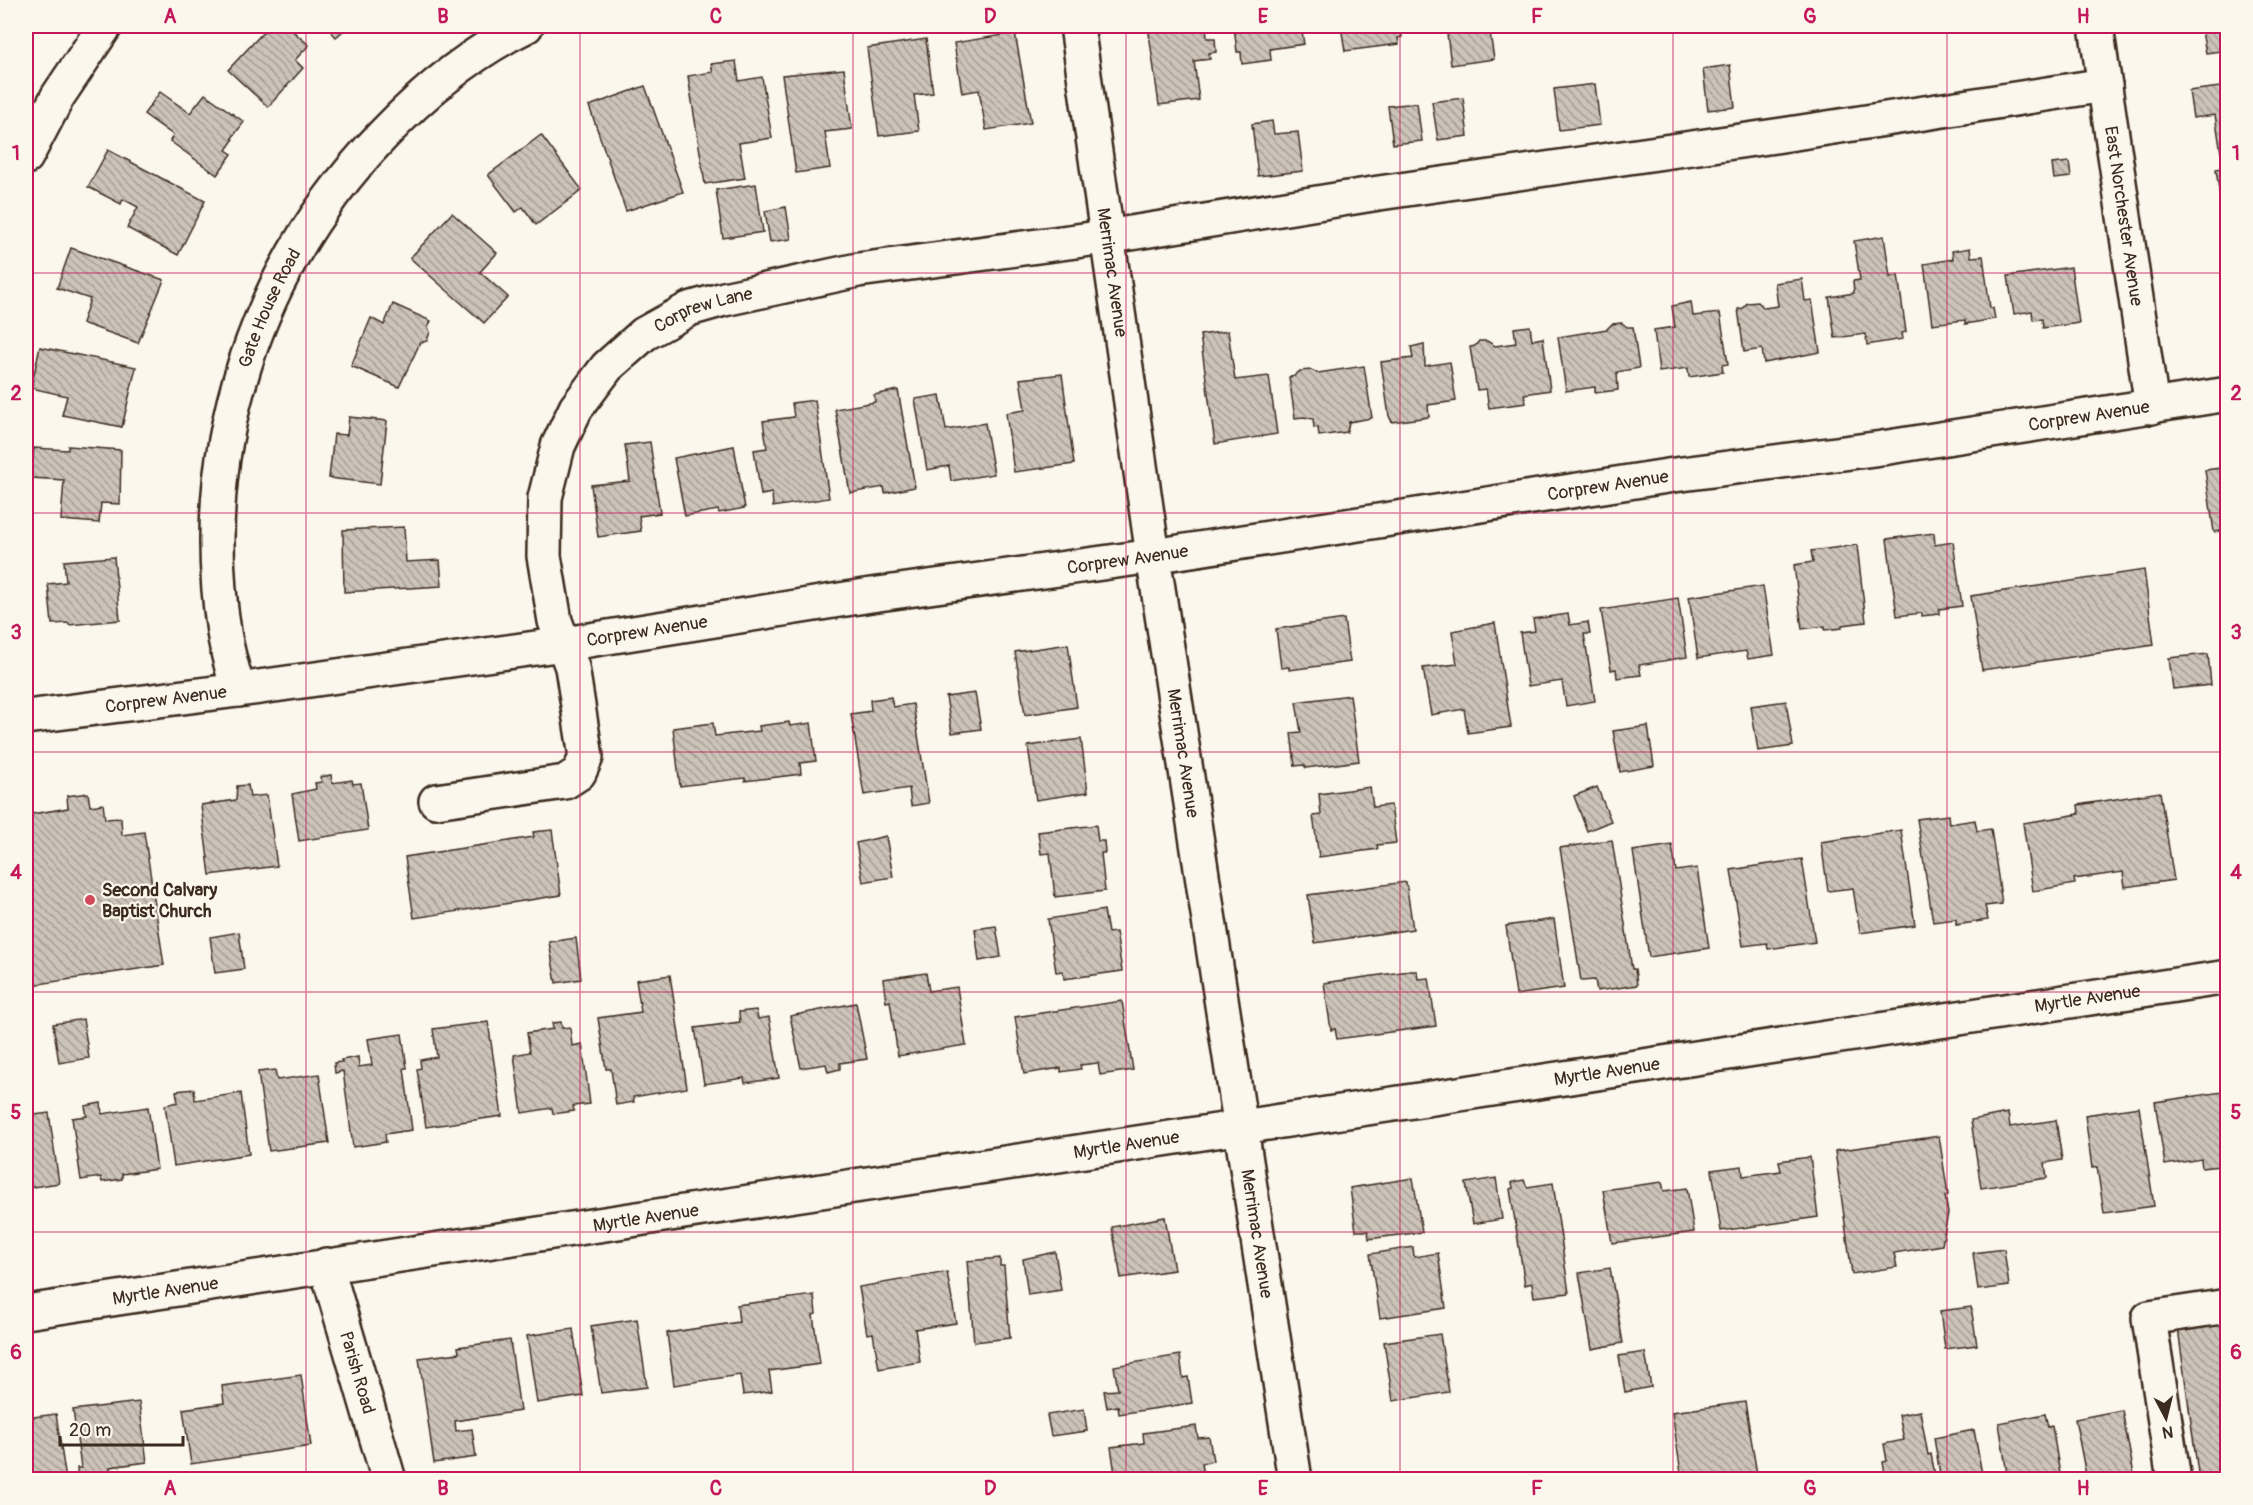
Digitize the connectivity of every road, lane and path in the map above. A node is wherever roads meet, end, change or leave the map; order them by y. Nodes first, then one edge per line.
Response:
1 (105, 26) edge
2 (526, 26) edge
3 (1077, 26) edge
4 (2096, 26) edge
5 (2105, 85) junction
6 (26, 158) edge
7 (1106, 237) junction
8 (2228, 394) edge
9 (2152, 407) junction
10 (1153, 556) junction
11 (564, 644) junction
12 (238, 690) junction
13 (26, 717) edge
14 (436, 801) dead end
15 (2228, 977) edge
16 (1242, 1126) junction
17 (326, 1265) junction
18 (2228, 1306) edge
19 (26, 1312) edge
20 (389, 1479) edge
21 (1295, 1479) edge
22 (2174, 1479) edge

1 - 6 street
2 - 12 street, Gate House Road
3 - 7 street, Merrimac Avenue
4 - 5 street, East Norchester Avenue
5 - 7 street, Corprew Lane
5 - 9 street, East Norchester Avenue
7 - 10 street, Merrimac Avenue
7 - 11 street, Corprew Lane
8 - 9 street, Corprew Avenue
9 - 10 street, Corprew Avenue
10 - 11 street, Corprew Avenue
10 - 16 street, Merrimac Avenue
11 - 12 street, Corprew Avenue
11 - 14 street, Corprew Lane
12 - 13 street, Corprew Avenue
15 - 16 street, Myrtle Avenue
16 - 17 street, Myrtle Avenue
16 - 21 street, Merrimac Avenue
17 - 19 street, Myrtle Avenue
17 - 20 street, Parish Road
18 - 22 street

